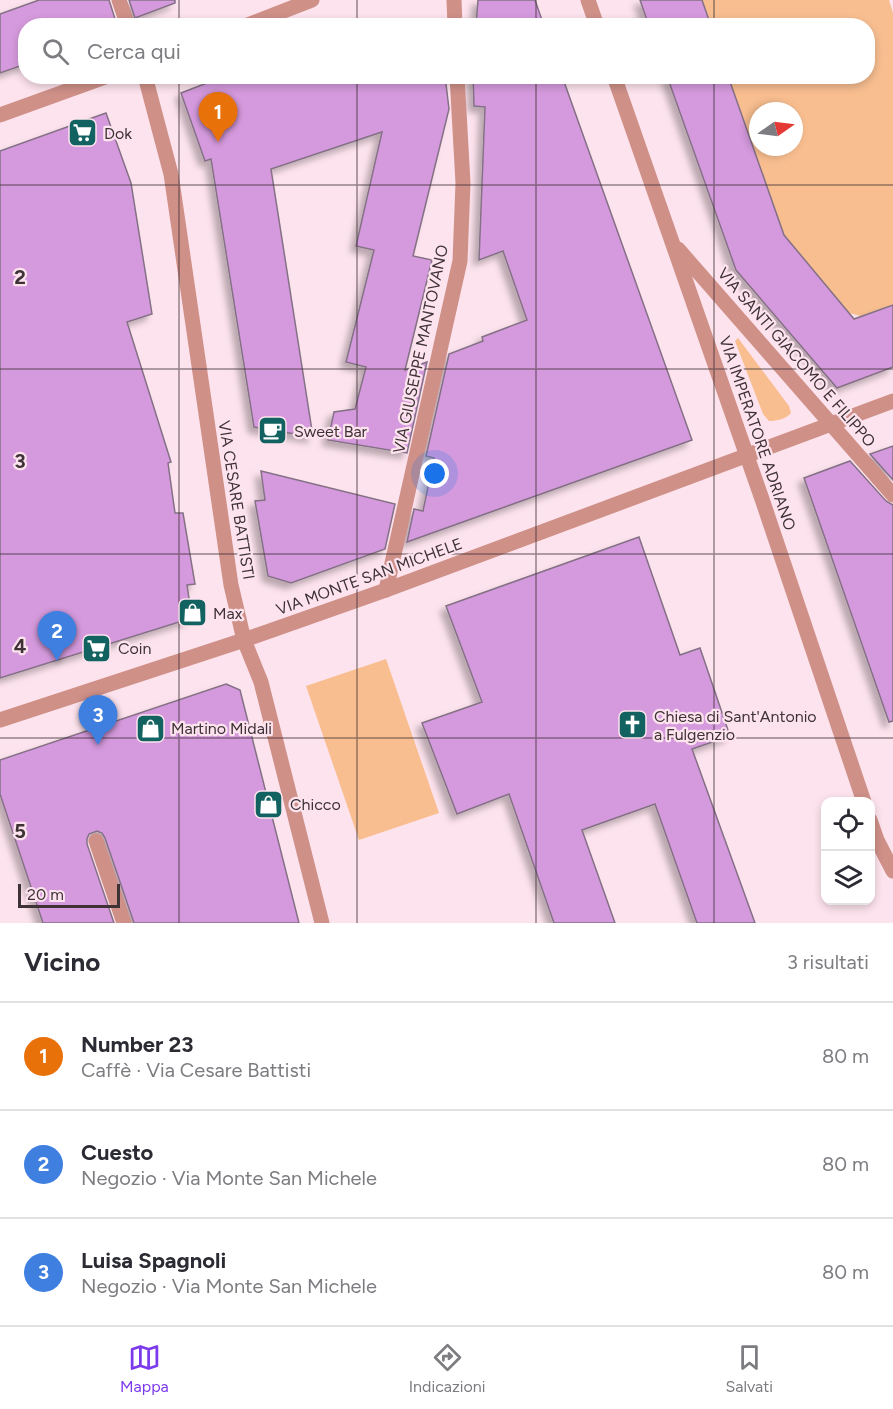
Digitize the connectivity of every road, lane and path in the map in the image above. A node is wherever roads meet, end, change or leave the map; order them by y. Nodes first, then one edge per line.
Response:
1 (119, 0) edge
2 (312, 0) edge
3 (454, 0) edge
4 (588, 0) edge
5 (125, 18) edge
6 (266, 18) edge
7 (455, 18) edge
8 (594, 18) edge
9 (85, 84) edge
10 (147, 84) edge
11 (457, 84) edge
12 (617, 84) edge
13 (0, 114) edge
14 (673, 243) junction
15 (893, 401) edge
16 (831, 424) junction
17 (747, 456) junction
18 (893, 495) edge
19 (386, 590) junction
20 (244, 640) junction
21 (0, 720) edge
22 (863, 797) edge
23 (875, 834) edge
24 (96, 841) dead end
25 (893, 871) edge
26 (124, 923) edge
27 (322, 923) edge

1 - 5 street
2 - 6 street
3 - 7 street
4 - 8 street
9 - 13 street
10 - 20 street, VIA CESARE BATTISTI
11 - 19 street, VIA GIUSEPPE MANTOVANO
12 - 14 street, VIA IMPERATORE ADRIANO
14 - 16 street, VIA SANTI GIACOMO E FILIPPO
14 - 17 street, VIA IMPERATORE ADRIANO
15 - 16 street, VIA MONTE SAN MICHELE
16 - 17 street, VIA MONTE SAN MICHELE
16 - 18 street, VIA SANTI GIACOMO E FILIPPO
17 - 19 street, VIA MONTE SAN MICHELE
17 - 22 street, VIA IMPERATORE ADRIANO
19 - 20 street, VIA MONTE SAN MICHELE
20 - 21 street, VIA MONTE SAN MICHELE
20 - 27 street, VIA CESARE BATTISTI
23 - 25 street
24 - 26 street

